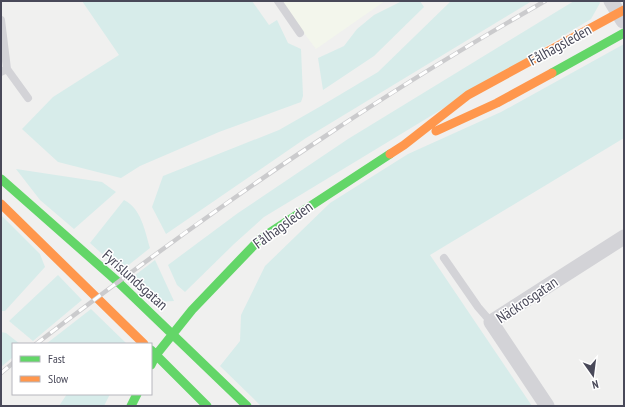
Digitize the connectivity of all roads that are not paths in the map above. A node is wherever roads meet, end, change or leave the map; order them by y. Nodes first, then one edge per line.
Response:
1 (278, 1) edge
2 (619, 11) edge
3 (1, 21) edge
4 (300, 32) dead end
5 (624, 33) edge
6 (4, 70) edge
7 (28, 98) dead end
8 (404, 145) junction
9 (1, 180) edge
10 (1, 204) edge
11 (624, 237) edge
12 (444, 258) dead end
13 (491, 322) junction
14 (173, 333) junction
15 (143, 343) edge
16 (153, 353) edge
17 (136, 395) edge
18 (131, 406) edge
19 (206, 406) edge
20 (247, 406) edge
21 (547, 406) edge

1 - 4 lane
2 - 8 street, Fålhagsleden
3 - 6 lane
5 - 8 street, Fålhagsleden
6 - 7 lane
8 - 14 street, Fålhagsleden
9 - 14 street, Fyrislundsgatan
10 - 15 street
11 - 13 street, Näckrosgatan
12 - 13 lane
13 - 21 street, Näckrosgatan
14 - 16 street, Fålhagsleden
14 - 20 street, Fyrislundsgatan
16 - 19 street
17 - 18 street

